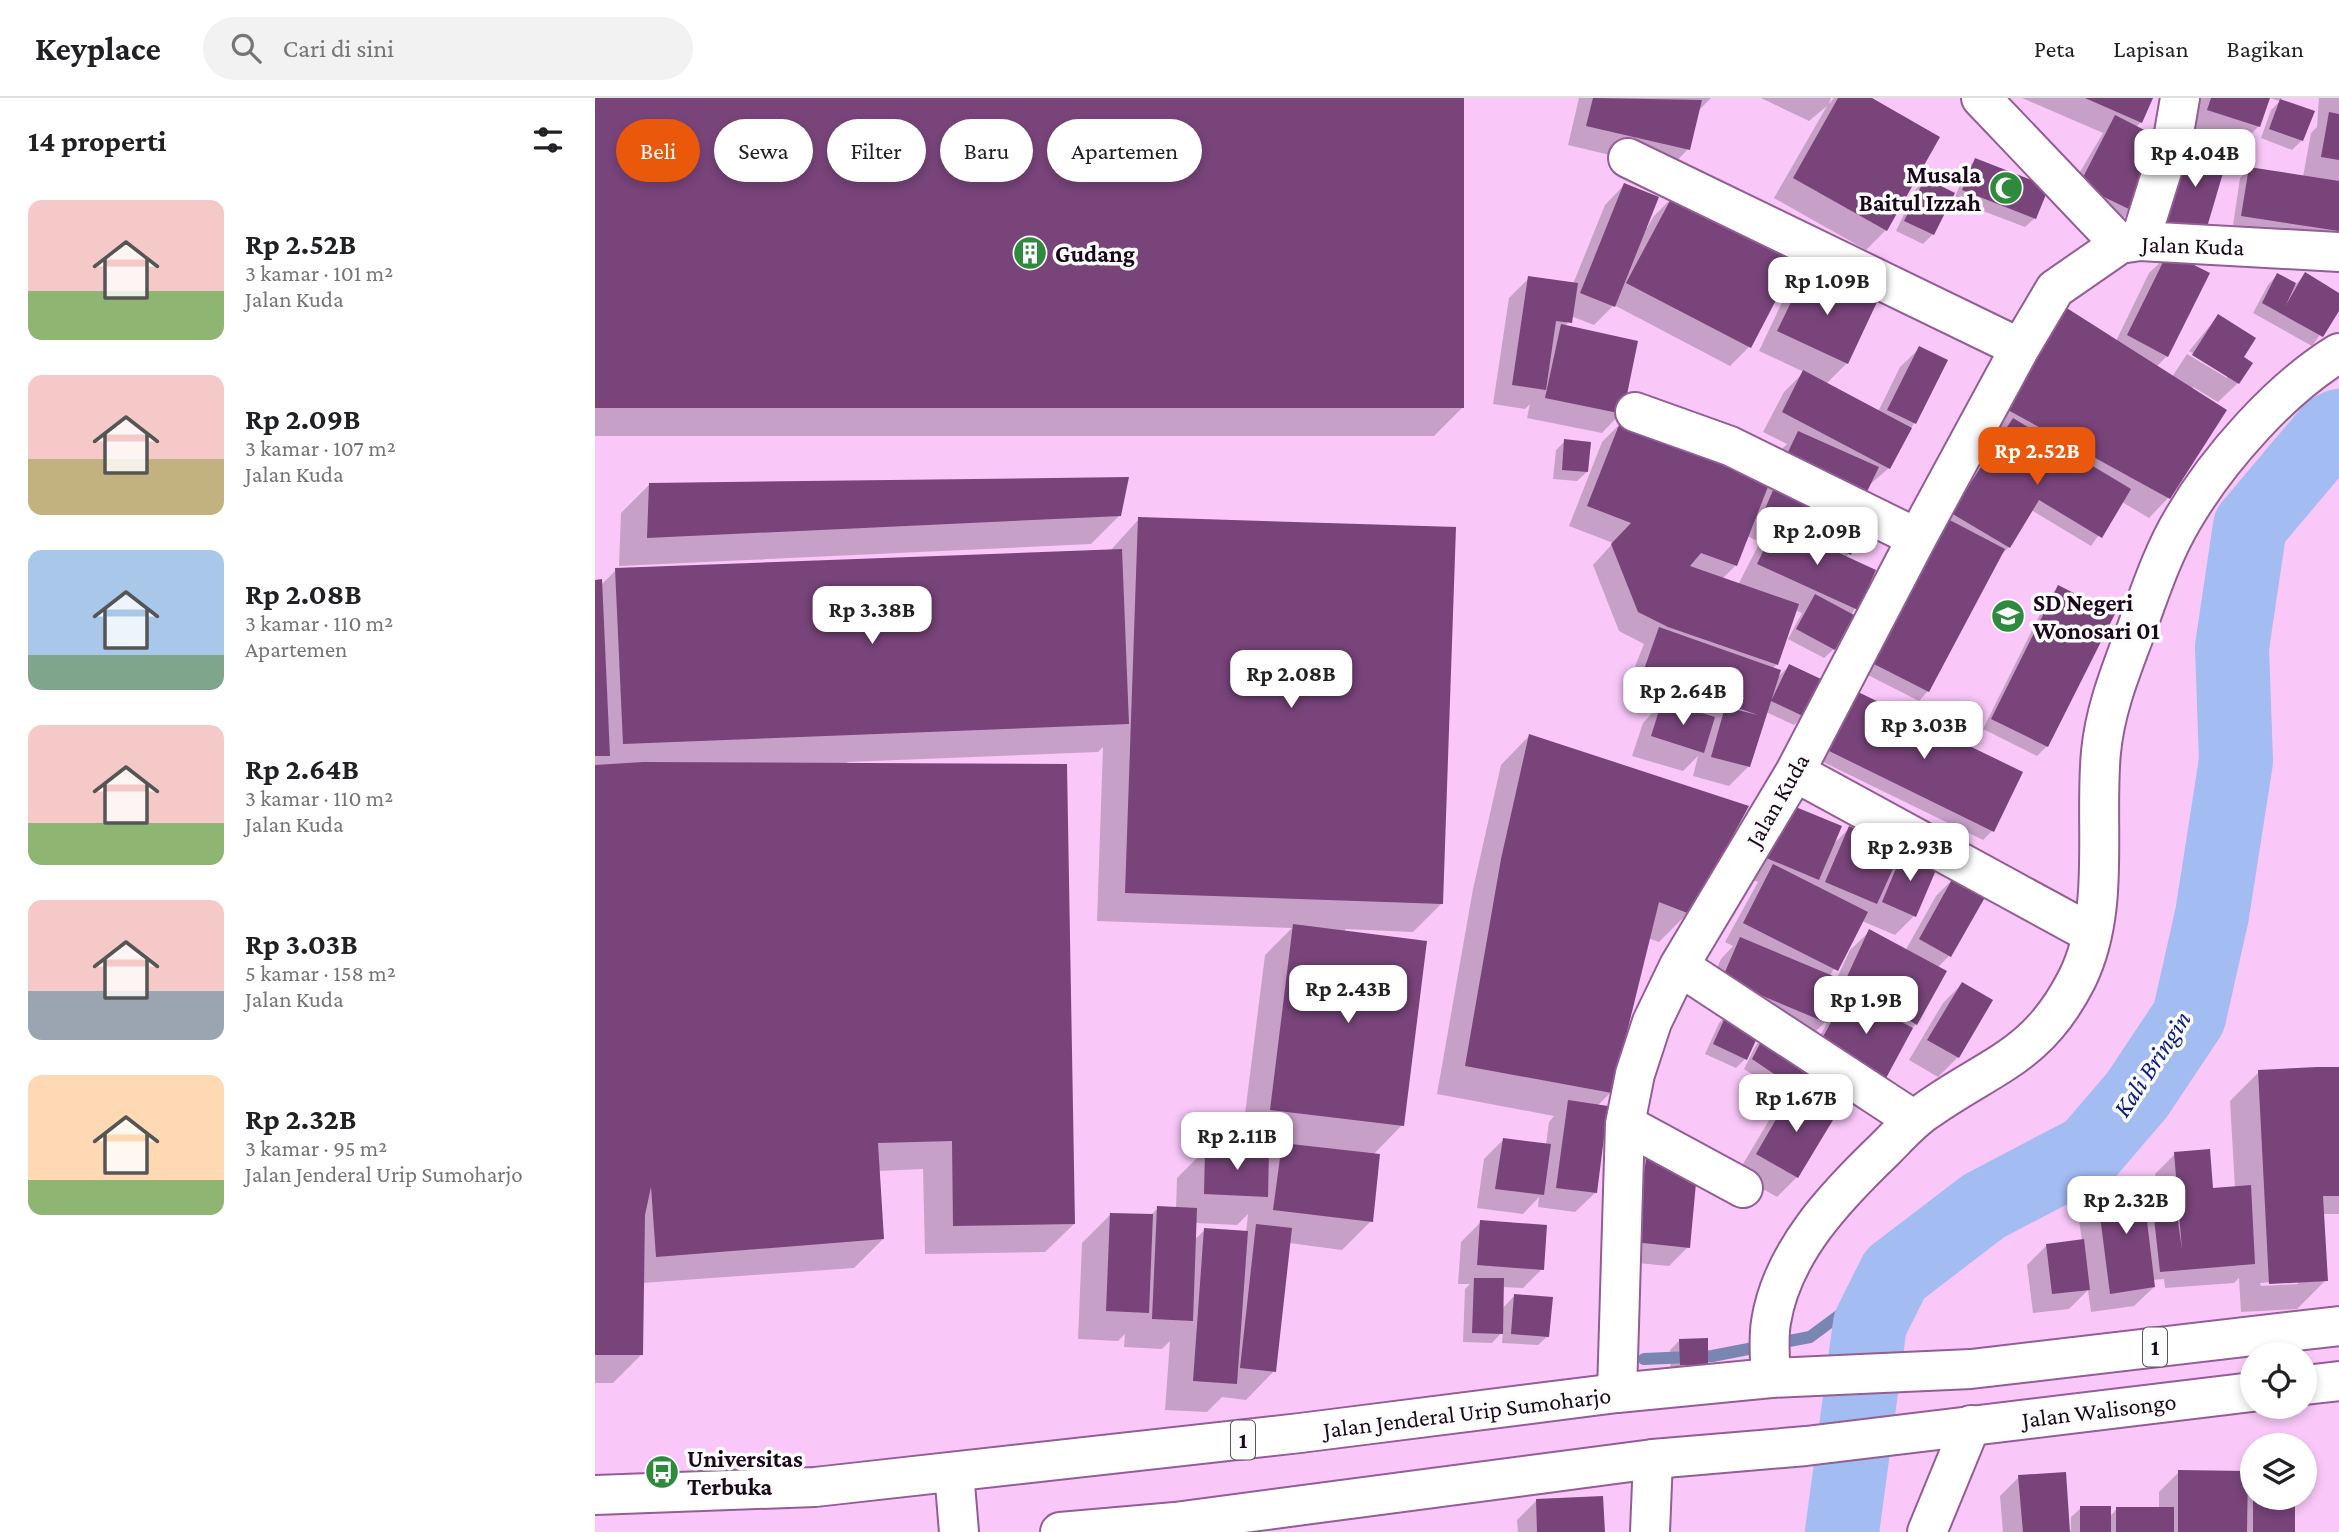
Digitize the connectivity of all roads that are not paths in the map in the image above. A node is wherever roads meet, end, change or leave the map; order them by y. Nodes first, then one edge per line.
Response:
1 (1981, 98) edge
2 (2180, 98) edge
3 (1628, 158) dead end
4 (2130, 243) junction
5 (2339, 252) edge
6 (2020, 348) junction
7 (2339, 353) edge
8 (1635, 412) dead end
9 (1917, 538) junction
10 (1795, 772) junction
11 (2092, 934) junction
12 (1679, 966) junction
13 (1914, 1120) junction
14 (1625, 1124) junction
15 (1742, 1188) dead end
16 (2339, 1326) edge
17 (1770, 1352) junction
18 (2339, 1381) edge
19 (2317, 1384) edge
20 (1617, 1393) junction
21 (2240, 1393) edge
22 (1958, 1427) junction
23 (1653, 1459) junction
24 (954, 1472) junction
25 (595, 1495) edge
26 (1175, 1527) edge
27 (959, 1532) edge
28 (1060, 1532) edge
29 (1650, 1532) edge
30 (1927, 1532) edge

1 - 4 main road
2 - 4 main road
3 - 6 main road
4 - 5 main road, Jalan Kuda
4 - 6 main road, Jalan Kuda
6 - 9 main road, Jalan Kuda
7 - 11 main road
8 - 9 main road
9 - 10 main road, Jalan Kuda
10 - 11 main road
10 - 12 main road, Jalan Kuda
11 - 13 main road
12 - 13 main road
12 - 14 main road, Jalan Kuda
13 - 17 main road
14 - 15 main road
14 - 20 main road, Jalan Kuda
16 - 17 main road, Jalan Jenderal Urip Sumoharjo / 1
17 - 20 main road, Jalan Jenderal Urip Sumoharjo / 1
18 - 19 main road
20 - 24 main road, Jalan Jenderal Urip Sumoharjo / 1
21 - 22 main road, Jalan Walisongo / 1
22 - 23 main road, 1
22 - 30 main road
23 - 26 main road, 1
23 - 29 main road
24 - 25 main road, Jalan Jenderal Urip Sumoharjo / 1
24 - 27 main road
26 - 28 main road, 1

